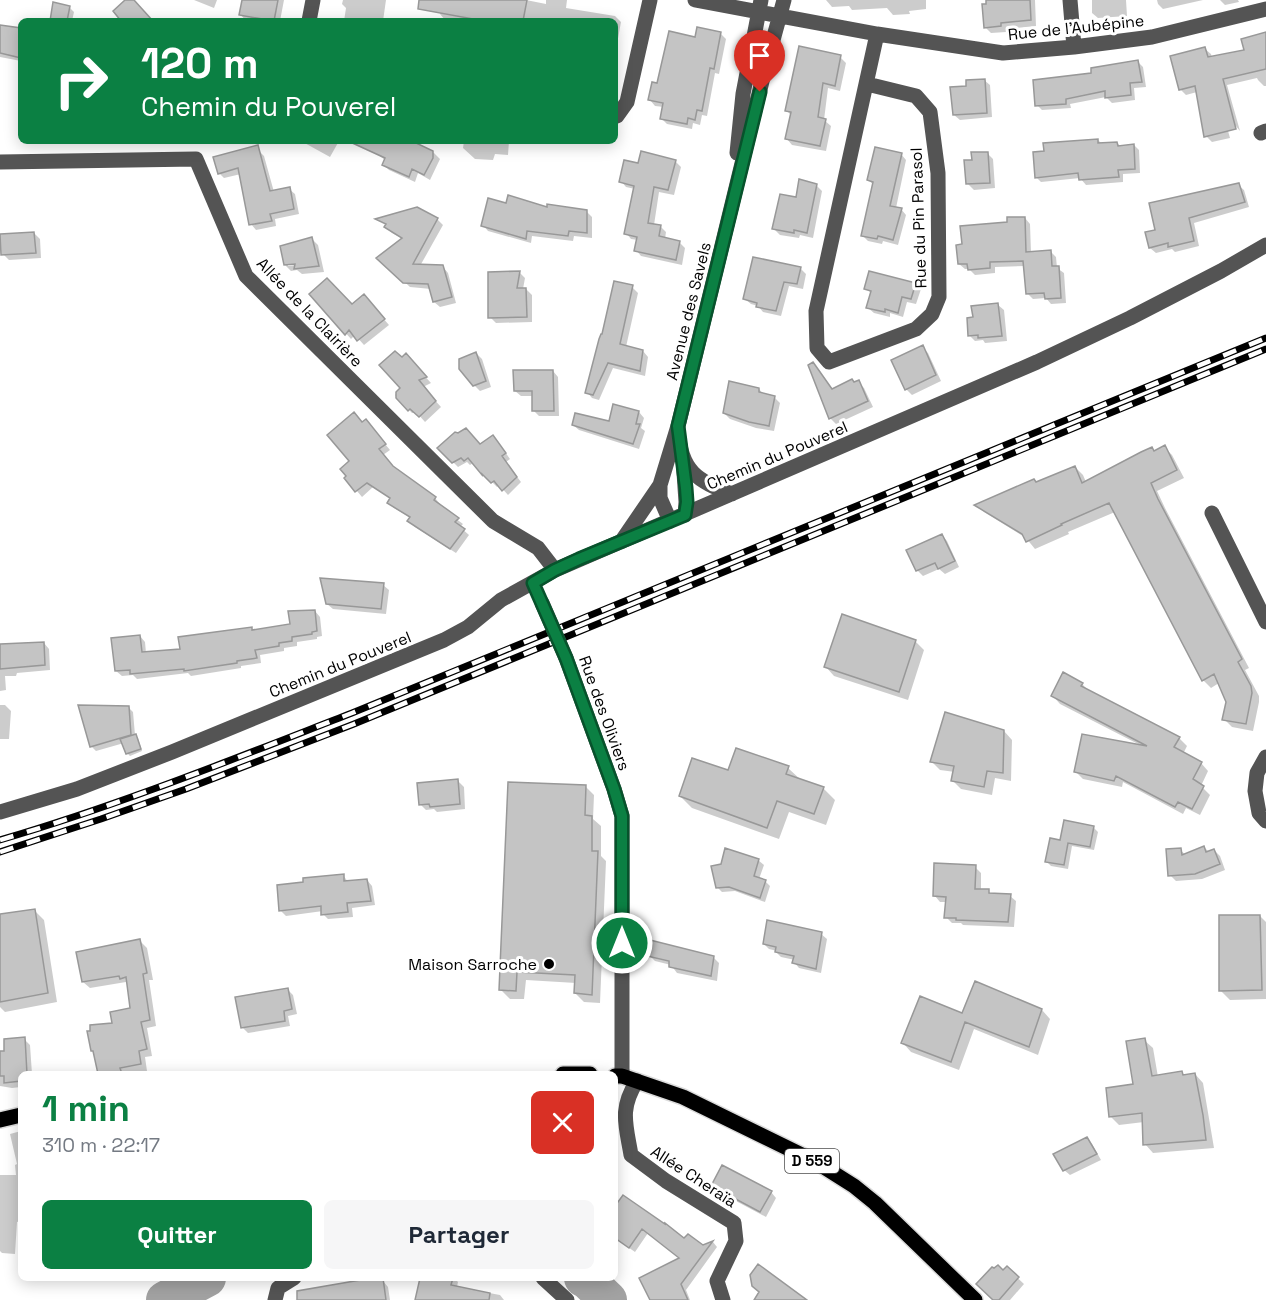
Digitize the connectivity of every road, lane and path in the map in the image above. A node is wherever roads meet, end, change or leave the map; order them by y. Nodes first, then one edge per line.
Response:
1 (313, 0) edge
2 (650, 0) edge
3 (695, 0) edge
4 (784, 0) edge
5 (1070, 0) edge
6 (760, 6) edge
7 (1266, 9) edge
8 (781, 16) junction
9 (310, 18) edge
10 (877, 34) junction
11 (1074, 47) junction
12 (867, 84) junction
13 (618, 115) edge
14 (0, 162) edge
15 (733, 204) junction
16 (1266, 245) edge
17 (678, 426) junction
18 (682, 458) junction
19 (660, 485) junction
20 (732, 495) junction
21 (1212, 513) dead end
22 (685, 515) junction
23 (670, 521) junction
24 (621, 542) junction
25 (555, 570) junction
26 (533, 583) junction
27 (1266, 622) edge
28 (1266, 757) edge
29 (0, 812) edge
30 (1266, 821) edge
31 (619, 1076) edge
32 (638, 1081) junction
33 (18, 1116) edge
34 (0, 1120) edge
35 (289, 1281) edge
36 (546, 1281) edge
37 (274, 1300) edge
38 (567, 1300) edge
39 (723, 1300) edge
40 (975, 1300) edge

1 - 9 street
2 - 13 street
3 - 6 street, Rue de l'Aubépine
4 - 8 street, Avenue des Savels
5 - 11 street
6 - 8 street, Rue de l'Aubépine
6 - 15 street, Avenue des Savels
7 - 11 street, Rue de l'Aubépine
8 - 10 street, Rue de l'Aubépine
8 - 15 street, Avenue des Savels
10 - 11 street, Rue de l'Aubépine
10 - 12 street, Rue du Pin Parasol
12 - 12 street, Rue du Pin Parasol
14 - 25 street, Allée de la Clairière
15 - 17 street, Avenue des Savels
16 - 20 street, Chemin du Pouverel
17 - 18 street, Avenue des Savels
17 - 19 street, Avenue des Savels
18 - 20 street
18 - 22 street, Avenue des Savels
19 - 23 street
19 - 24 street, Avenue des Savels
20 - 22 street, Chemin du Pouverel
21 - 27 street
22 - 23 street, Chemin du Pouverel
23 - 24 street, Chemin du Pouverel
24 - 25 street, Chemin du Pouverel
25 - 26 street, Chemin du Pouverel
26 - 29 street, Chemin du Pouverel
26 - 31 street, Rue des Oliviers, bridge
28 - 30 street
31 - 32 main road, D 559
32 - 39 street, Allée Cheraïa
32 - 40 main road, D 559
33 - 34 main road
35 - 37 street
36 - 38 street

